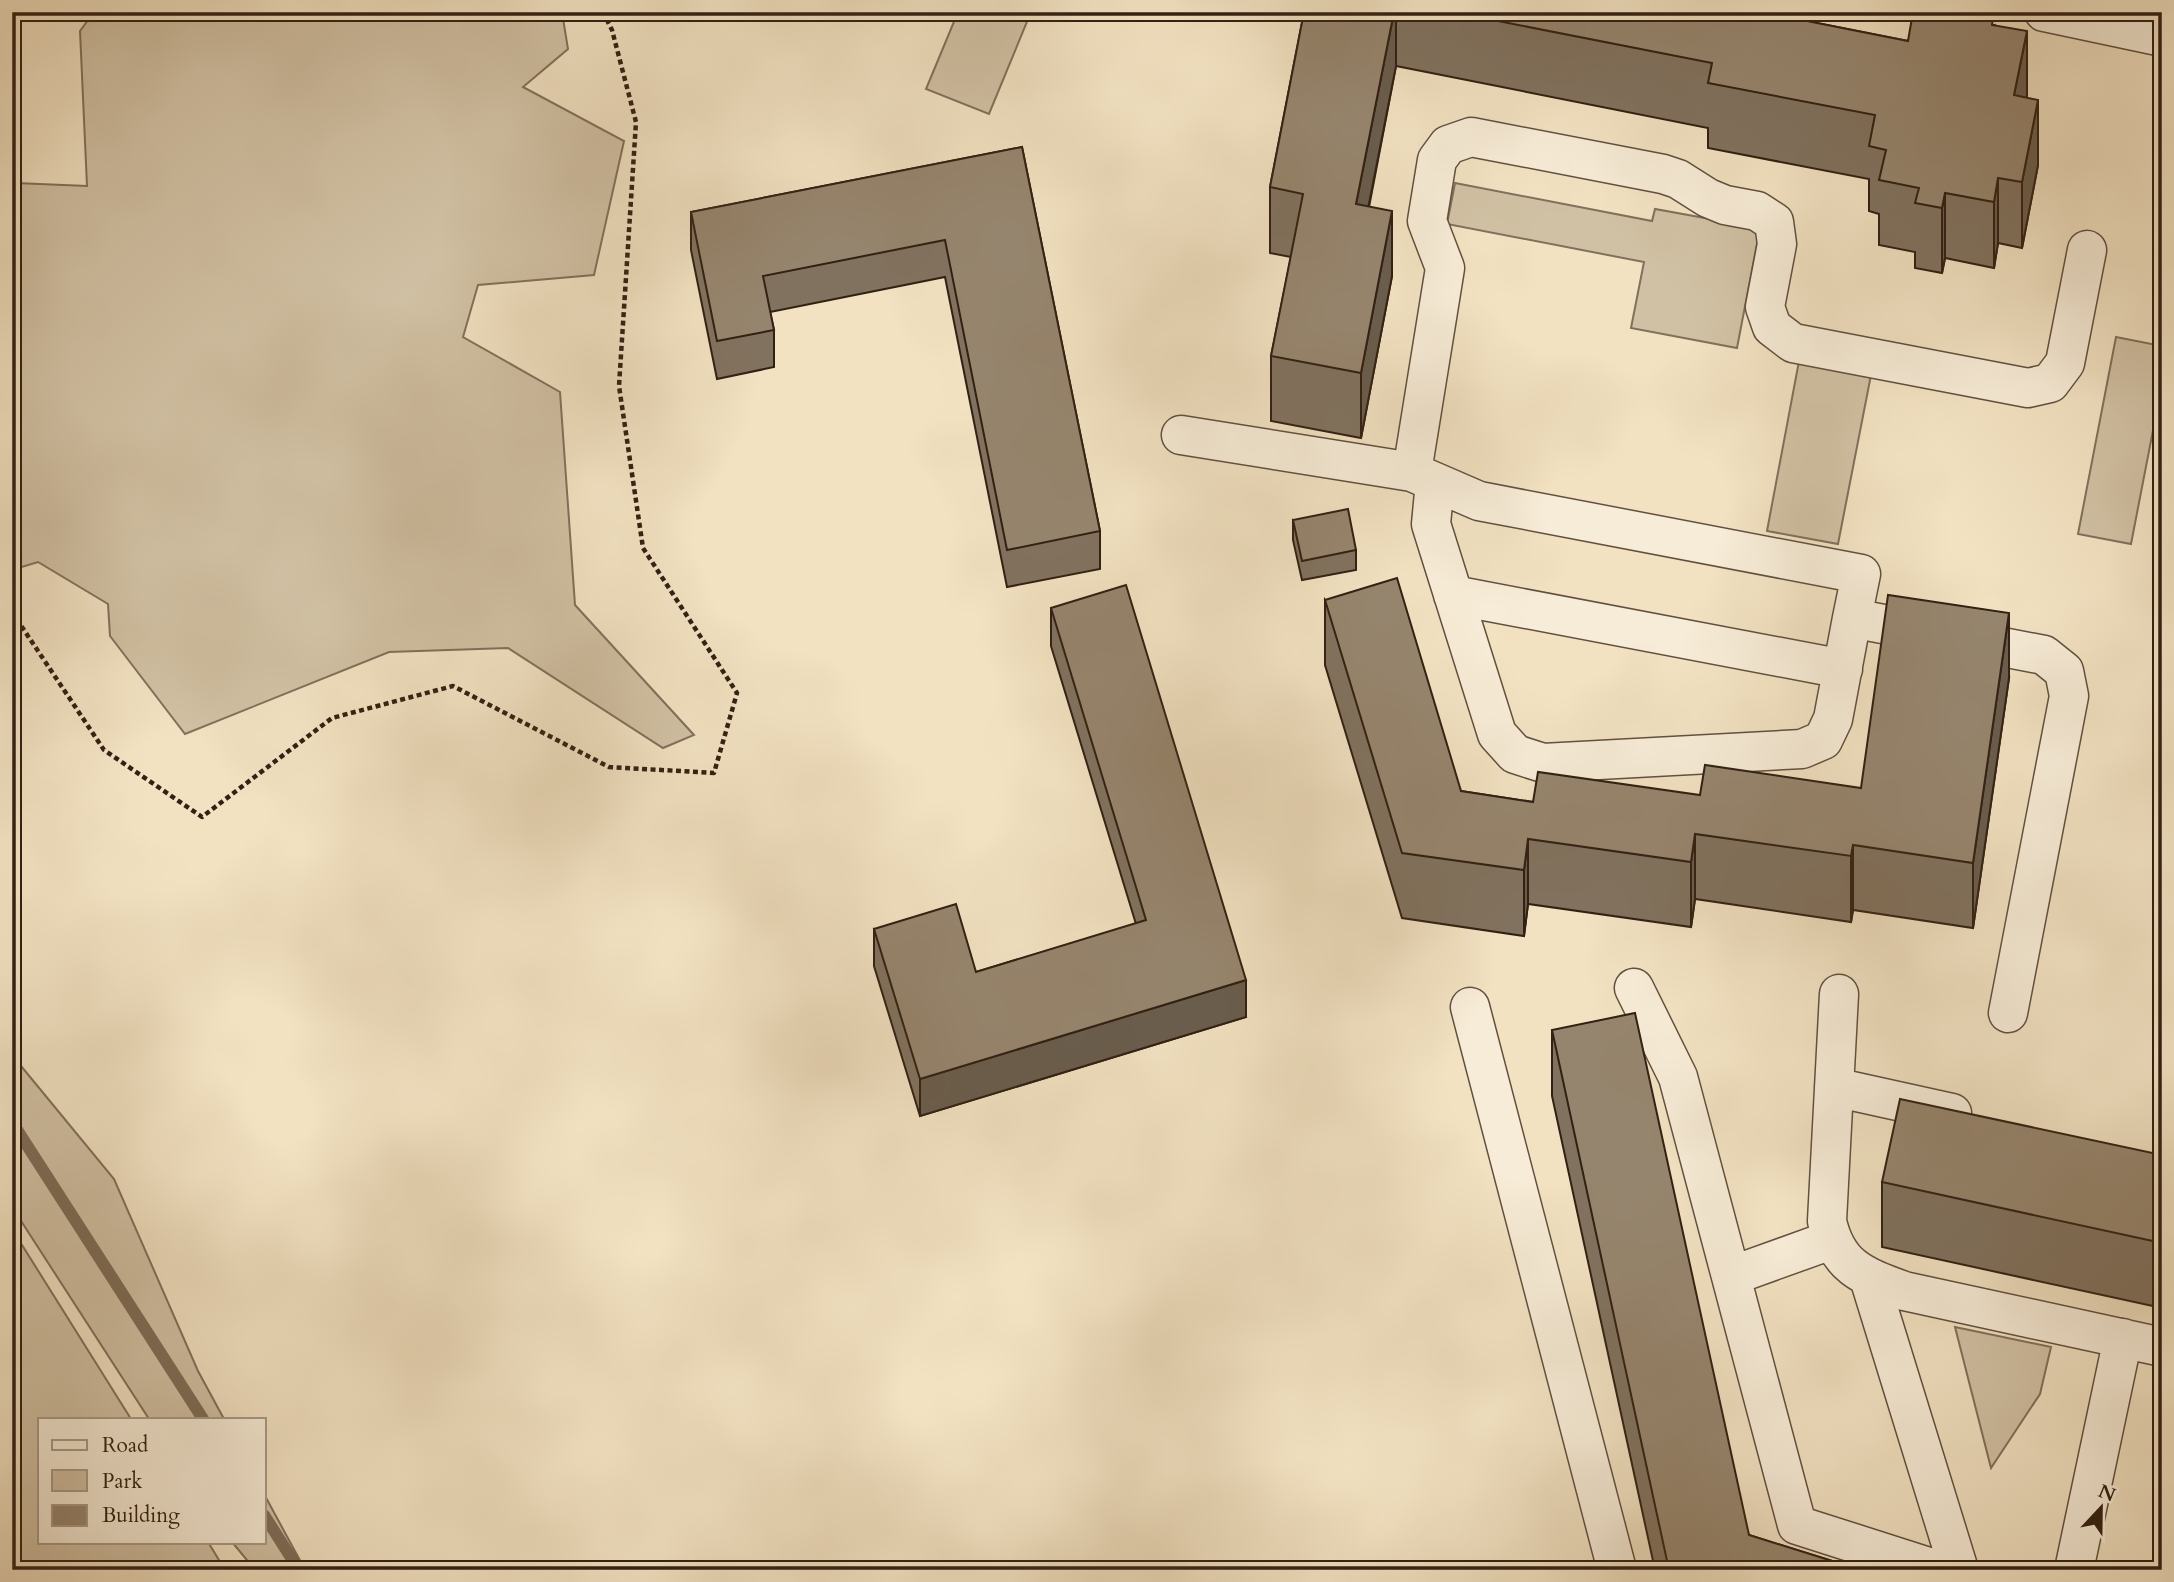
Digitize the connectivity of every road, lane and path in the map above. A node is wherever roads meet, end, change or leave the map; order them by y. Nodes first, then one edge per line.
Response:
1 (604, 12) edge
2 (2044, 12) edge
3 (2162, 37) edge
4 (2087, 250) dead end
5 (1181, 435) dead end
6 (1424, 477) junction
7 (1453, 595) junction
8 (12, 612) edge
9 (1852, 618) junction
10 (1843, 669) junction
11 (1634, 988) dead end
12 (1839, 994) dead end
13 (1470, 1007) dead end
14 (2008, 1013) dead end
15 (1834, 1087) junction
16 (1984, 1120) edge
17 (1831, 1240) junction
18 (1731, 1276) junction
19 (1869, 1278) junction
20 (2123, 1338) junction
21 (2162, 1347) edge
22 (1617, 1570) edge
23 (1938, 1570) edge
24 (1959, 1570) edge
25 (2074, 1570) edge

1 - 8 path
2 - 3 street
4 - 6 street
5 - 6 street
6 - 7 street
6 - 9 street
7 - 10 street
7 - 10 street
9 - 10 street
9 - 14 street
11 - 18 street
12 - 15 street
13 - 22 street
15 - 16 street
15 - 17 street
17 - 18 street
17 - 19 street
18 - 23 street
19 - 20 street
19 - 24 street
20 - 21 street
20 - 25 street

